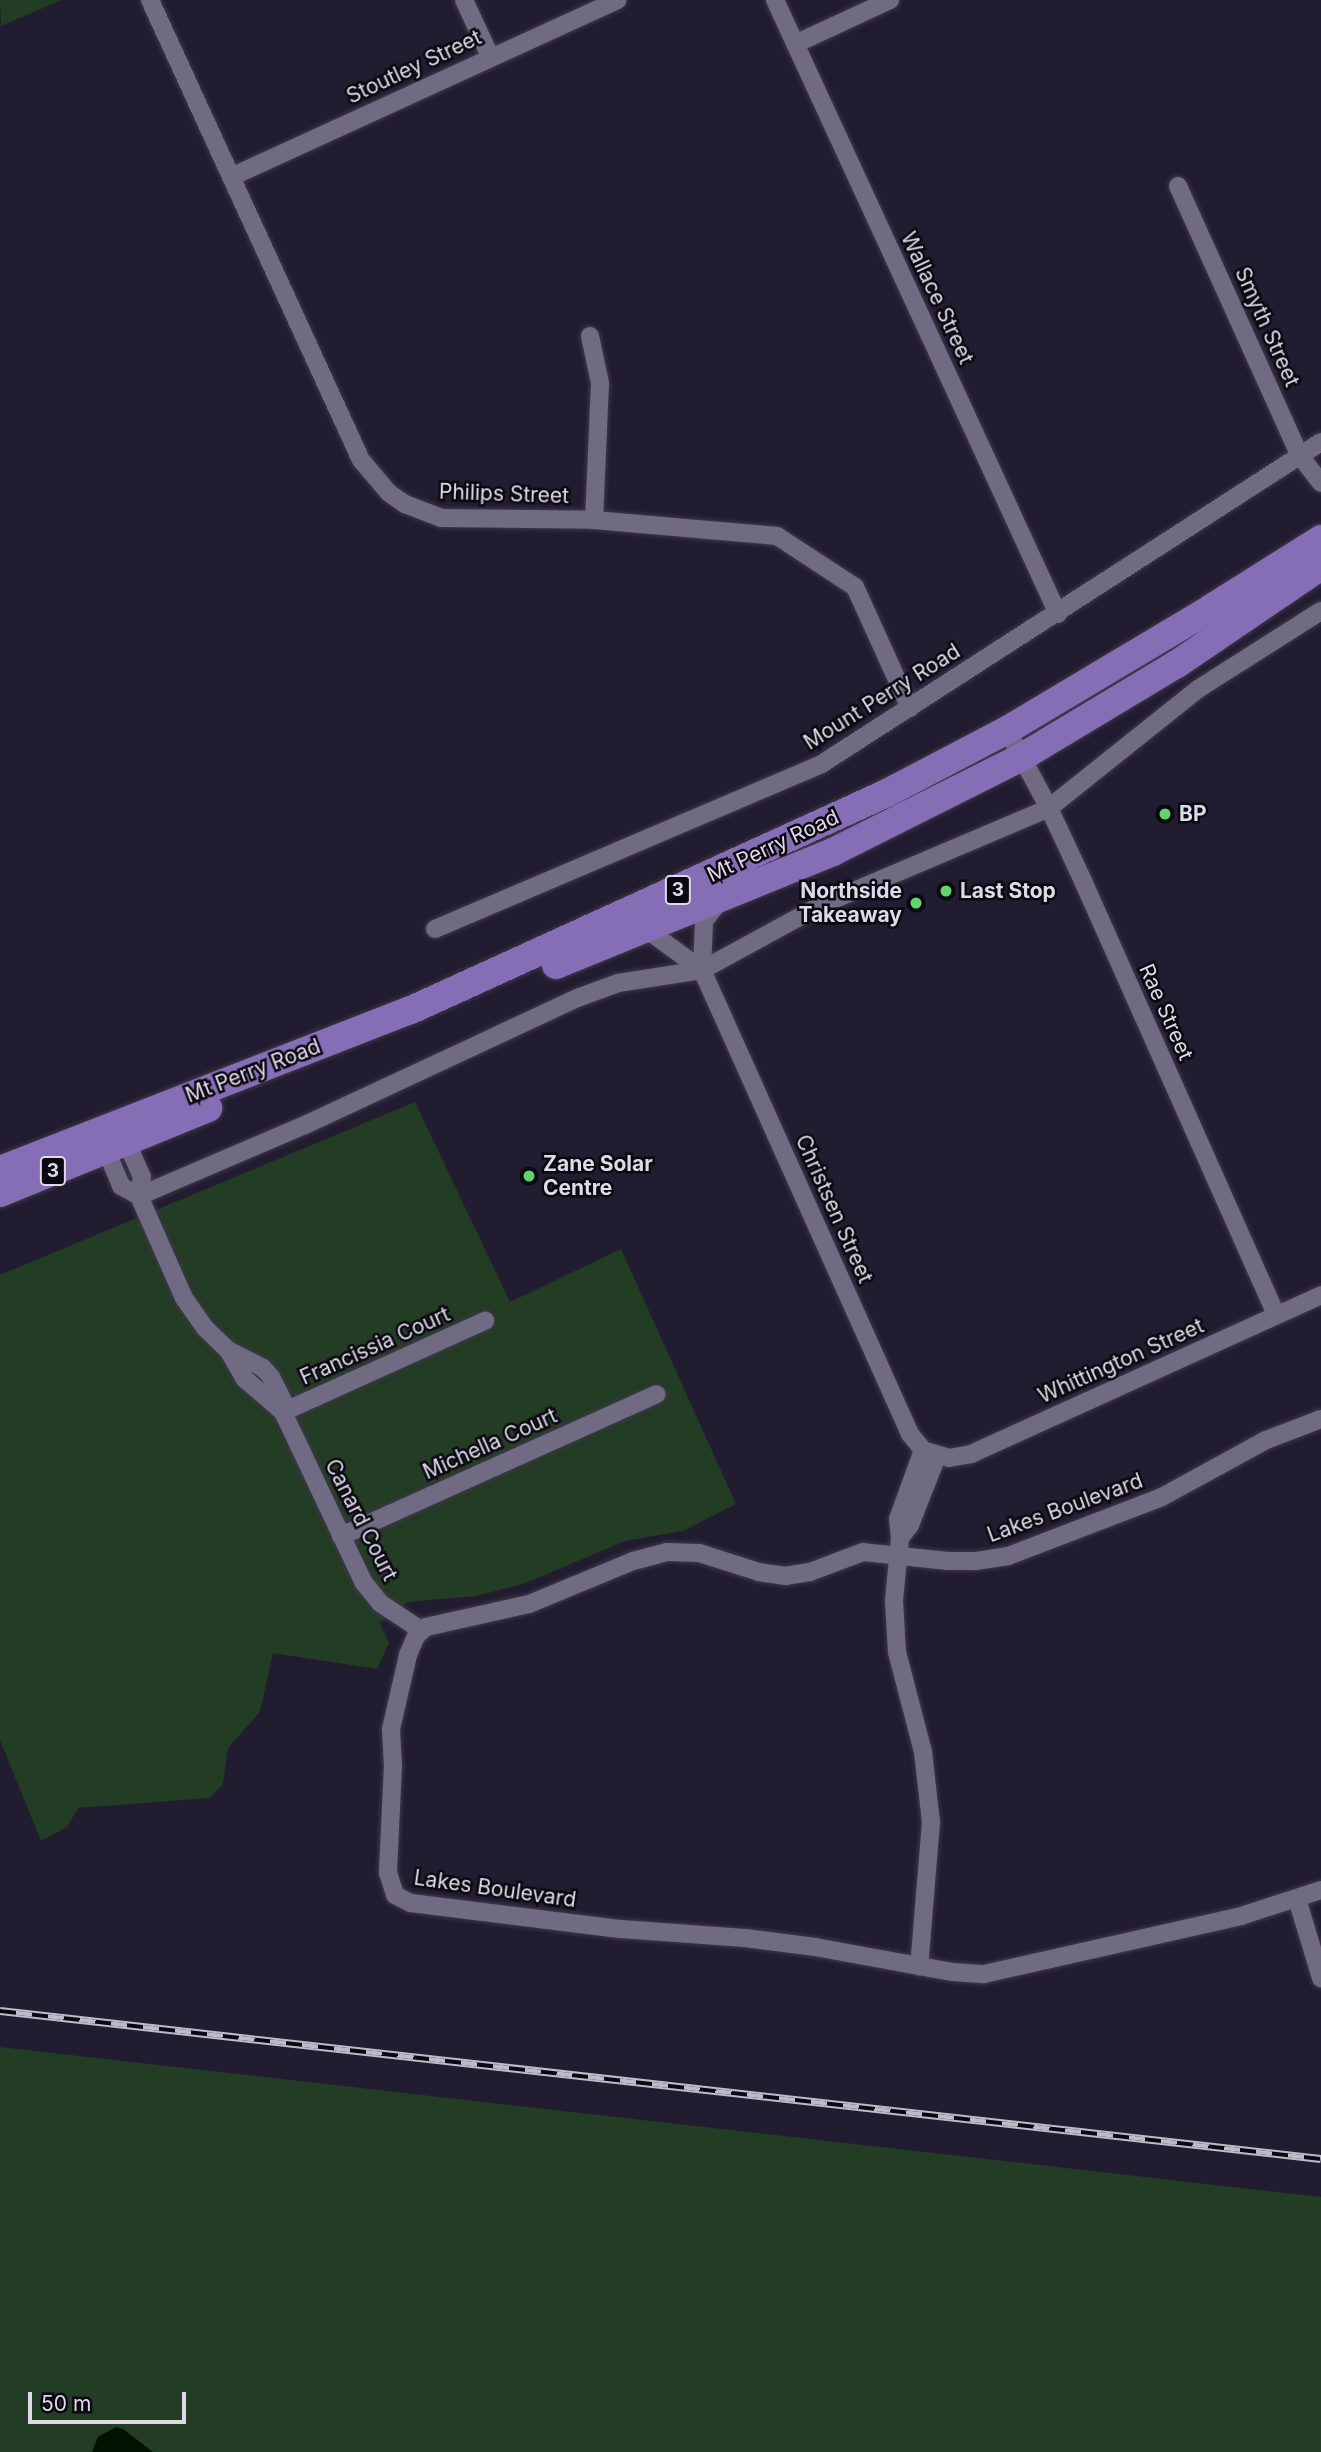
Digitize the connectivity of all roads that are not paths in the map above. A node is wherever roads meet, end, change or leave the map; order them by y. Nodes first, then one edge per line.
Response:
1 (150, 0) edge
2 (464, 0) edge
3 (617, 0) edge
4 (775, 0) edge
5 (890, 0) edge
6 (794, 44) junction
7 (490, 56) junction
8 (231, 177) junction
9 (1178, 186) dead end
10 (590, 336) dead end
11 (1321, 442) edge
12 (1300, 456) junction
13 (1321, 483) edge
14 (594, 520) junction
15 (1321, 539) edge
16 (1321, 566) edge
17 (1321, 611) edge
18 (1058, 614) junction
19 (910, 708) junction
20 (1007, 730) junction
21 (1022, 757) junction
22 (1049, 808) junction
23 (722, 898) junction
24 (435, 929) dead end
25 (646, 929) junction
26 (702, 970) junction
27 (112, 1136) junction
28 (0, 1170) edge
29 (0, 1193) edge
30 (139, 1196) junction
31 (1321, 1295) edge
32 (1276, 1315) junction
33 (485, 1321) dead end
34 (657, 1394) dead end
35 (283, 1412) junction
36 (1321, 1419) edge
37 (930, 1453) junction
38 (341, 1536) junction
39 (898, 1547) junction
40 (421, 1630) junction
41 (1321, 1890) edge
42 (1297, 1899) junction
43 (919, 1967) junction
44 (1321, 1978) edge

1 - 8 street, Philips Street
2 - 7 street
3 - 7 street, Stoutley Street
4 - 6 street, Wallace Street
5 - 6 street
6 - 18 street, Wallace Street
7 - 8 street, Stoutley Street
8 - 14 street, Philips Street
9 - 12 street, Smyth Street
10 - 14 street
11 - 12 street, Mount Perry Road
12 - 13 street, Smyth Street
12 - 18 street, Mount Perry Road
14 - 19 street, Philips Street
15 - 20 main road, Mt Perry Road / 3
16 - 21 main road, Mt Perry Road / 3
17 - 22 street
18 - 19 street, Mount Perry Road
19 - 24 street, Mount Perry Road
20 - 21 street, Rae Street
20 - 27 main road, Mt Perry Road / 3
21 - 22 street, Rae Street
21 - 23 main road, Mt Perry Road / 3
22 - 26 street
22 - 32 street, Rae Street
23 - 25 main road, Mt Perry Road / 3
23 - 26 street, Christsen Street
25 - 26 street, Christsen Street
25 - 27 main road, Mt Perry Road / 3
26 - 30 street
26 - 37 street, Christsen Street
27 - 28 main road, Mt Perry Road / 3
27 - 29 main road, Mt Perry Road / 3
27 - 30 street
30 - 35 street
31 - 32 street, Whittington Street
32 - 37 street, Whittington Street
33 - 35 street, Francissia Court
34 - 38 street, Michella Court
35 - 38 street, Canard Court
36 - 39 street, Lakes Boulevard
37 - 39 street
38 - 40 street, Canard Court
39 - 40 street, Lakes Boulevard
39 - 43 street
40 - 43 street, Lakes Boulevard
41 - 42 street, Lakes Boulevard
42 - 43 street, Lakes Boulevard
42 - 44 street

